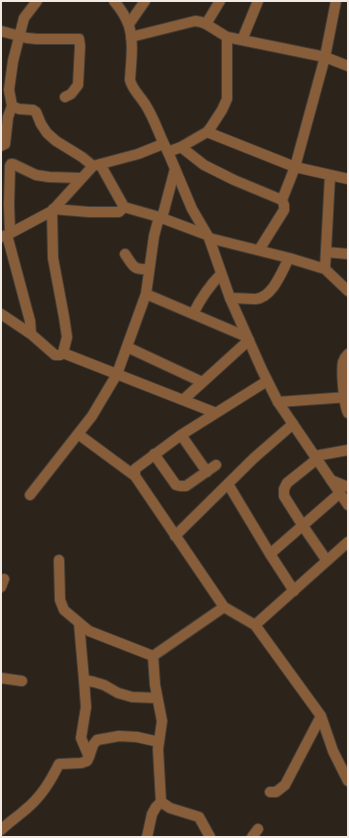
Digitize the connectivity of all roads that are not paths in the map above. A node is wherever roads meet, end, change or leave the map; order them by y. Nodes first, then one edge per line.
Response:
1 (36, 1) edge
2 (114, 1) edge
3 (145, 1) edge
4 (220, 1) edge
5 (258, 1) edge
6 (336, 1) edge
7 (129, 24) junction
8 (206, 24) junction
9 (1, 31) edge
10 (19, 36) junction
11 (131, 37) junction
12 (227, 37) junction
13 (242, 40) junction
14 (325, 57) junction
15 (348, 66) edge
16 (5, 90) edge
17 (65, 96) dead end
18 (12, 106) junction
19 (207, 132) junction
20 (1, 146) edge
21 (181, 147) junction
22 (166, 148) junction
23 (96, 165) junction
24 (295, 167) junction
25 (175, 169) junction
26 (330, 176) junction
27 (81, 178) junction
28 (348, 179) edge
29 (282, 200) junction
30 (5, 205) edge
31 (124, 207) junction
32 (52, 210) junction
33 (160, 217) junction
34 (6, 235) edge
35 (208, 236) junction
36 (259, 250) junction
37 (326, 252) junction
38 (124, 254) dead end
39 (348, 254) edge
40 (289, 258) junction
41 (150, 269) junction
42 (325, 269) junction
43 (221, 274) junction
44 (348, 290) edge
45 (146, 294) junction
46 (230, 298) junction
47 (1, 314) edge
48 (193, 314) junction
49 (31, 334) junction
50 (248, 339) junction
51 (128, 347) junction
52 (63, 353) junction
53 (348, 354) edge
54 (117, 374) junction
55 (267, 381) junction
56 (202, 382) junction
57 (346, 397) edge
58 (183, 400) junction
59 (278, 402) junction
60 (216, 413) junction
61 (348, 413) edge
62 (293, 424) junction
63 (78, 434) junction
64 (181, 435) junction
65 (348, 450) edge
66 (154, 454) junction
67 (316, 457) junction
68 (216, 465) dead end
69 (207, 472) junction
70 (135, 476) junction
71 (228, 484) junction
72 (344, 490) edge
73 (30, 494) dead end
74 (348, 505) edge
75 (303, 526) junction
76 (175, 536) junction
77 (348, 542) edge
78 (270, 554) junction
79 (59, 560) dead end
80 (327, 561) junction
81 (294, 591) junction
82 (224, 608) junction
83 (79, 623) junction
84 (255, 625) junction
85 (153, 656) junction
86 (1, 678) edge
87 (84, 680) junction
88 (22, 681) dead end
89 (157, 698) junction
90 (321, 716) junction
91 (159, 742) junction
92 (90, 757) junction
93 (348, 781) edge
94 (270, 792) dead end
95 (161, 802) junction
96 (1, 830) edge
97 (146, 837) edge
98 (210, 837) edge

1 - 10 street
2 - 7 street
3 - 7 street
4 - 8 street
5 - 13 street
6 - 14 street
7 - 11 street
8 - 11 street
8 - 12 street
9 - 10 street
10 - 16 street
10 - 17 street
11 - 22 street
12 - 13 street
12 - 19 street
13 - 14 street
14 - 15 street
14 - 24 street
16 - 18 street
18 - 20 street
18 - 23 street
19 - 21 street
19 - 24 street
21 - 22 street
21 - 29 street
22 - 23 street
22 - 25 street
23 - 27 street
23 - 31 street
24 - 26 street
24 - 29 street
25 - 33 street
25 - 35 street
26 - 28 street
26 - 37 street
27 - 30 street
27 - 32 street
29 - 36 street
30 - 34 street
31 - 32 street
31 - 33 street
32 - 34 street
32 - 52 street
33 - 35 street
33 - 41 street
34 - 49 street
35 - 36 street
35 - 43 street
36 - 40 street
37 - 39 street
37 - 42 street
38 - 41 street
40 - 42 street
40 - 46 street
41 - 45 street
42 - 44 street
43 - 46 street
43 - 48 street
45 - 48 street
45 - 51 street
46 - 50 street
47 - 49 street
48 - 50 street
49 - 52 street
50 - 55 street
50 - 56 street
51 - 54 street
51 - 56 street
52 - 54 street
53 - 57 street
54 - 58 street
54 - 63 street
55 - 59 street
55 - 60 street
56 - 58 street
57 - 59 street
57 - 61 street
58 - 60 street
59 - 62 street
60 - 64 street
62 - 67 street
62 - 71 street
63 - 70 street
63 - 73 street
64 - 66 street
64 - 69 street
65 - 67 street
66 - 69 street
66 - 70 street
67 - 72 street
67 - 75 street
68 - 69 street
70 - 76 street
71 - 76 street
71 - 78 street
72 - 74 street
72 - 75 street
75 - 78 street
75 - 80 street
76 - 82 street
77 - 80 street
78 - 81 street
79 - 83 street
80 - 81 street
81 - 84 street
82 - 84 street
82 - 85 street
83 - 85 street
83 - 87 street
84 - 90 street
85 - 89 street
86 - 88 street
87 - 89 street
87 - 92 street
89 - 91 street
90 - 93 street
90 - 94 street
91 - 92 street
91 - 95 street
92 - 96 street
95 - 97 street
95 - 98 street

